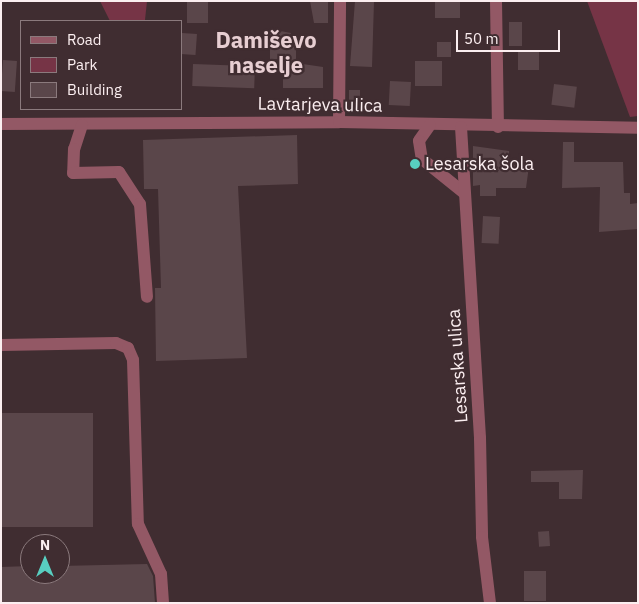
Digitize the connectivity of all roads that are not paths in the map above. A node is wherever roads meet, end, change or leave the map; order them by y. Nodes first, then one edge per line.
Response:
1 (340, 1) edge
2 (496, 1) edge
3 (339, 122) junction
4 (1, 124) edge
5 (82, 125) junction
6 (430, 125) junction
7 (461, 127) junction
8 (498, 127) junction
9 (638, 128) edge
10 (463, 192) junction
11 (147, 297) dead end
12 (1, 338) edge
13 (1, 345) edge
14 (18, 345) junction
15 (163, 603) edge
16 (490, 603) edge

1 - 3 street
2 - 8 street
3 - 5 street, Lavtarjeva ulica
3 - 6 street, Lavtarjeva ulica
4 - 5 street, Lavtarjeva ulica
5 - 11 street
6 - 7 street, Lavtarjeva ulica
6 - 10 street
7 - 8 street, Lavtarjeva ulica
7 - 10 street, Lesarska ulica
8 - 9 street, Lavtarjeva ulica
10 - 16 street, Lesarska ulica
12 - 14 street
13 - 14 street
14 - 15 street

